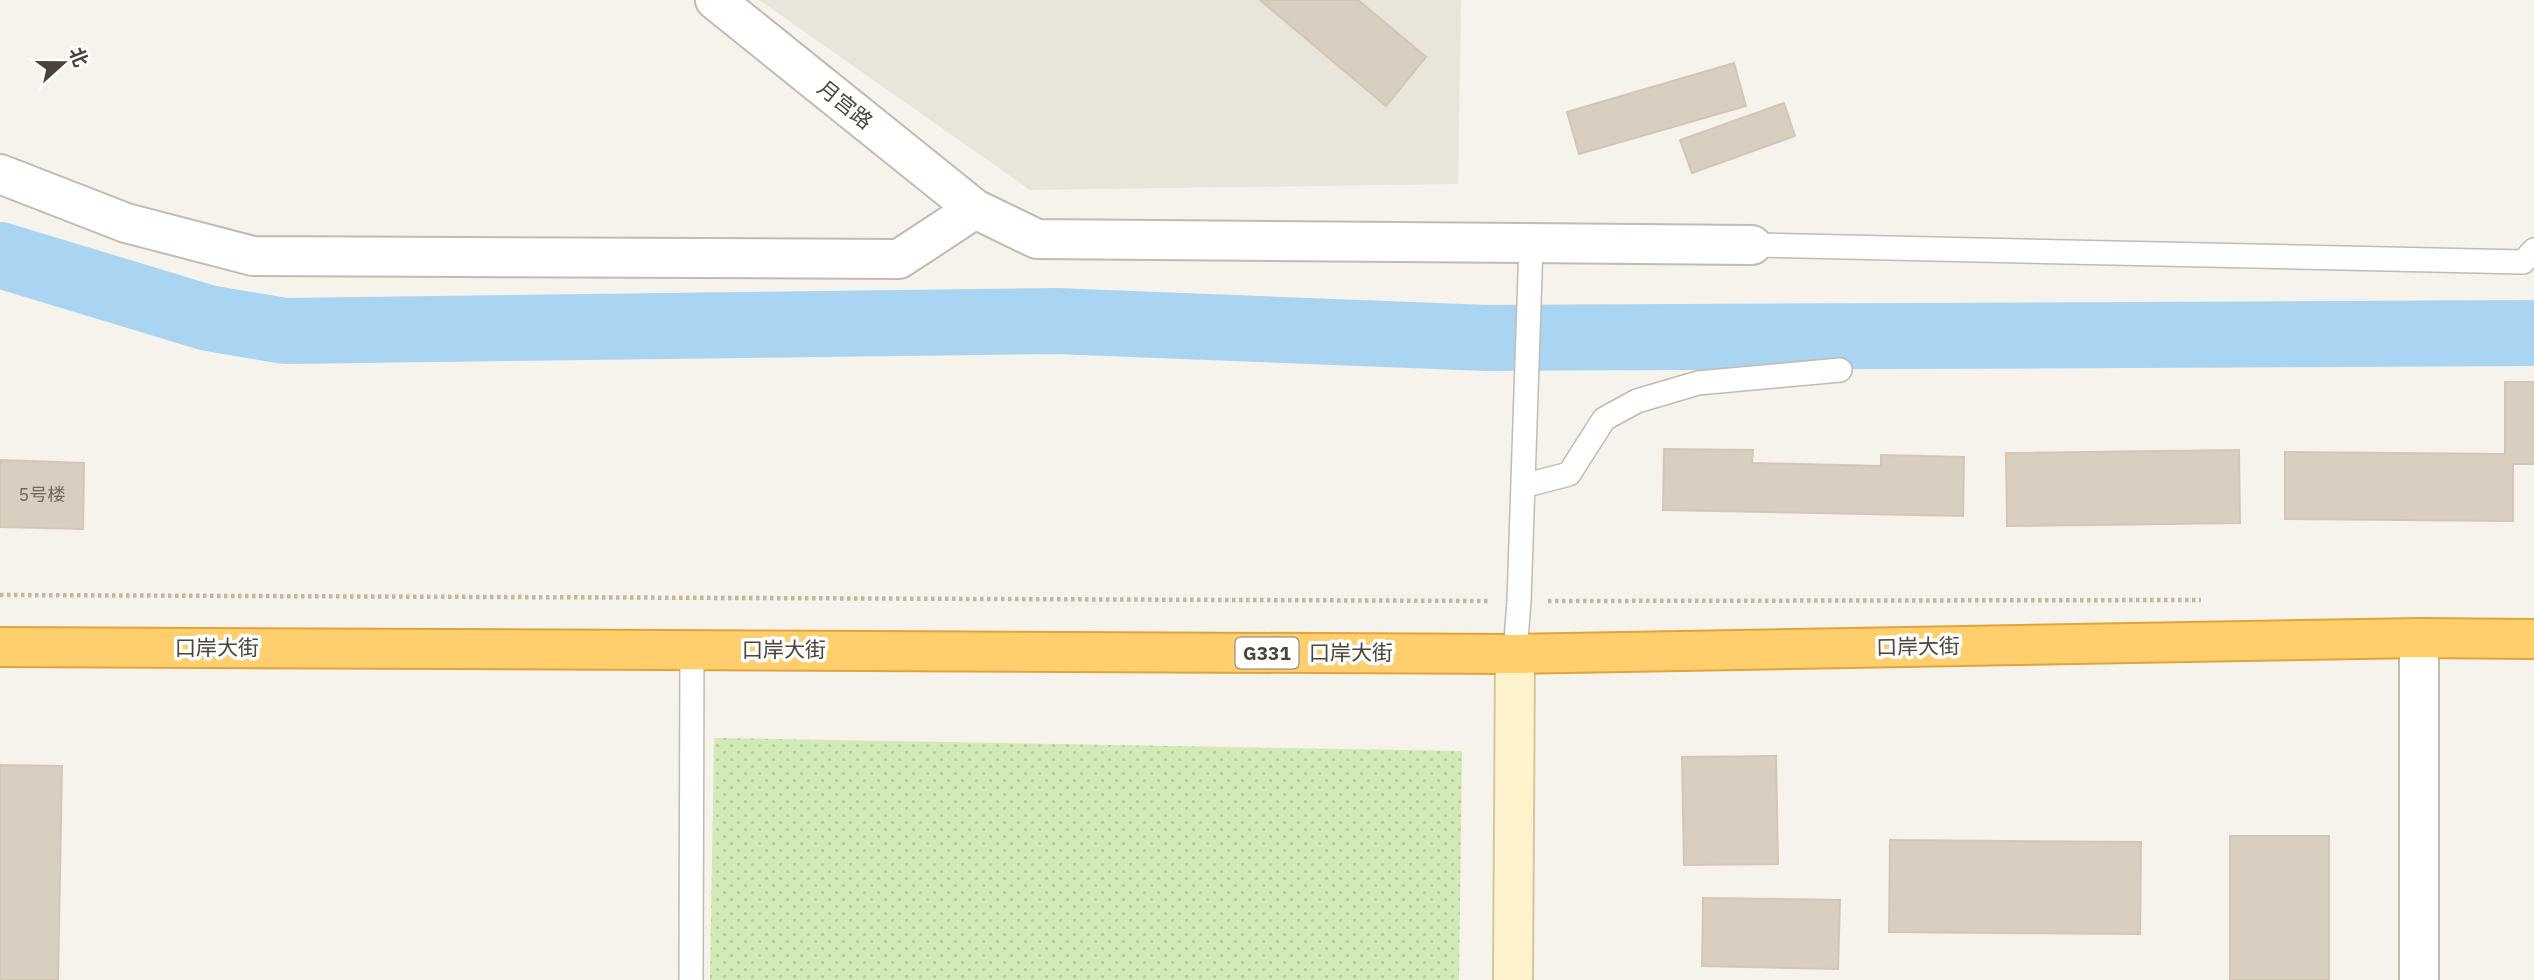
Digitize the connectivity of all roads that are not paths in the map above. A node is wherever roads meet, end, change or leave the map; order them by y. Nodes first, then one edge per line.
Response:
1 (715, 0) edge
2 (0, 174) edge
3 (975, 209) junction
4 (1531, 244) junction
5 (1752, 246) joint
6 (2534, 250) edge
7 (1840, 370) dead end
8 (1523, 486) junction
9 (2419, 638) junction
10 (2534, 639) edge
11 (0, 647) edge
12 (692, 650) junction
13 (1515, 654) junction
14 (691, 980) edge
15 (1513, 980) edge
16 (2419, 980) edge

1 - 3 street, 月宫路
2 - 3 street
3 - 4 street, 月宫路
4 - 5 street, 月宫路
4 - 8 lane
5 - 6 lane
7 - 8 lane
8 - 13 lane
9 - 10 highway, 口岸大街 / G331
9 - 13 highway, 口岸大街 / G331
9 - 16 street
11 - 12 highway, 口岸大街 / G331
12 - 13 highway, 口岸大街 / G331
12 - 14 lane
13 - 15 street

